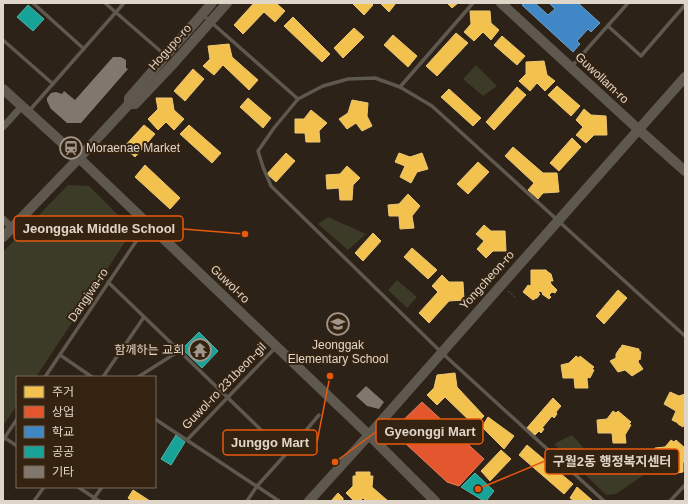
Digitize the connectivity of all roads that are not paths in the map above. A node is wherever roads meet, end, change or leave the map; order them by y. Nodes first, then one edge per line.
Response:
1 (33, 3) edge
2 (105, 3) edge
3 (124, 3) edge
4 (212, 3) edge
5 (227, 3) edge
6 (473, 3) edge
7 (501, 3) edge
8 (628, 3) edge
9 (685, 5) edge
10 (116, 12) junction
11 (203, 14) junction
12 (211, 22) junction
13 (608, 26) junction
14 (3, 40) edge
15 (84, 49) junction
16 (166, 56) junction
17 (571, 67) junction
18 (685, 76) edge
19 (53, 84) junction
20 (400, 87) junction
21 (3, 89) edge
22 (298, 99) junction
23 (129, 104) junction
24 (25, 109) junction
25 (3, 128) edge
26 (638, 129) junction
27 (79, 158) junction
28 (685, 171) edge
29 (3, 219) edge
30 (558, 220) junction
31 (148, 223) junction
32 (12, 228) junction
33 (3, 237) edge
34 (108, 282) junction
35 (144, 317) junction
36 (685, 336) edge
37 (276, 347) junction
38 (179, 350) junction
39 (441, 352) junction
40 (60, 356) junction
41 (46, 376) edge
42 (90, 376) edge
43 (104, 376) edge
44 (140, 376) edge
45 (228, 397) junction
46 (319, 415) dead end
47 (156, 420) edge
48 (16, 421) edge
49 (369, 435) junction
50 (4, 439) edge
51 (187, 440) junction
52 (16, 445) edge
53 (286, 454) junction
54 (685, 485) edge
55 (257, 486) junction
56 (43, 488) edge
57 (79, 488) edge
58 (101, 488) edge
59 (93, 500) edge
60 (34, 501) edge
61 (98, 501) edge
62 (247, 501) edge
63 (279, 501) edge
64 (309, 501) edge
65 (435, 501) edge
66 (604, 501) edge
67 (670, 501) edge

1 - 15 lane
2 - 10 lane
3 - 10 lane
4 - 11 main road, Hogupo-ro
5 - 12 main road, Hogupo-ro
6 - 20 lane
7 - 17 main road, Guwollam-ro
8 - 13 lane
9 - 13 lane
10 - 15 lane
10 - 16 lane
11 - 12 lane
11 - 16 main road, Hogupo-ro
12 - 22 lane
12 - 23 main road, Hogupo-ro
13 - 17 lane
14 - 19 lane
15 - 19 lane
16 - 23 main road, Hogupo-ro
17 - 26 main road, Guwollam-ro
18 - 26 main road, Yongcheon-ro
19 - 24 lane
20 - 22 lane
20 - 30 lane
21 - 24 main road, Guwol-ro
22 - 39 lane
23 - 27 main road, Hogupo-ro
24 - 25 street
24 - 27 main road, Guwol-ro
26 - 28 main road, Guwollam-ro
26 - 30 main road, Yongcheon-ro
27 - 31 main road, Guwol-ro
27 - 32 main road, Hogupo-ro
29 - 32 street
30 - 36 lane
30 - 39 main road, Yongcheon-ro
31 - 34 lane, Dangjwa-ro
31 - 37 main road, Guwol-ro
32 - 33 main road, Hogupo-ro
34 - 35 lane
34 - 40 lane, Dangjwa-ro
35 - 38 lane
35 - 43 lane
37 - 45 lane, Guwol-ro 231beon-gil
37 - 49 main road, Guwol-ro
38 - 44 lane
38 - 45 lane
39 - 49 main road, Yongcheon-ro
39 - 66 lane
40 - 41 lane, Dangjwa-ro
40 - 42 lane
45 - 51 lane, Guwol-ro 231beon-gil
45 - 53 lane
46 - 53 lane
47 - 51 lane
48 - 50 lane
49 - 64 main road, Yongcheon-ro
49 - 65 main road, Guwol-ro
50 - 52 lane
51 - 55 lane
53 - 55 lane
54 - 67 lane
55 - 62 lane
55 - 63 lane
56 - 60 lane
57 - 59 lane
58 - 59 lane
59 - 61 lane

